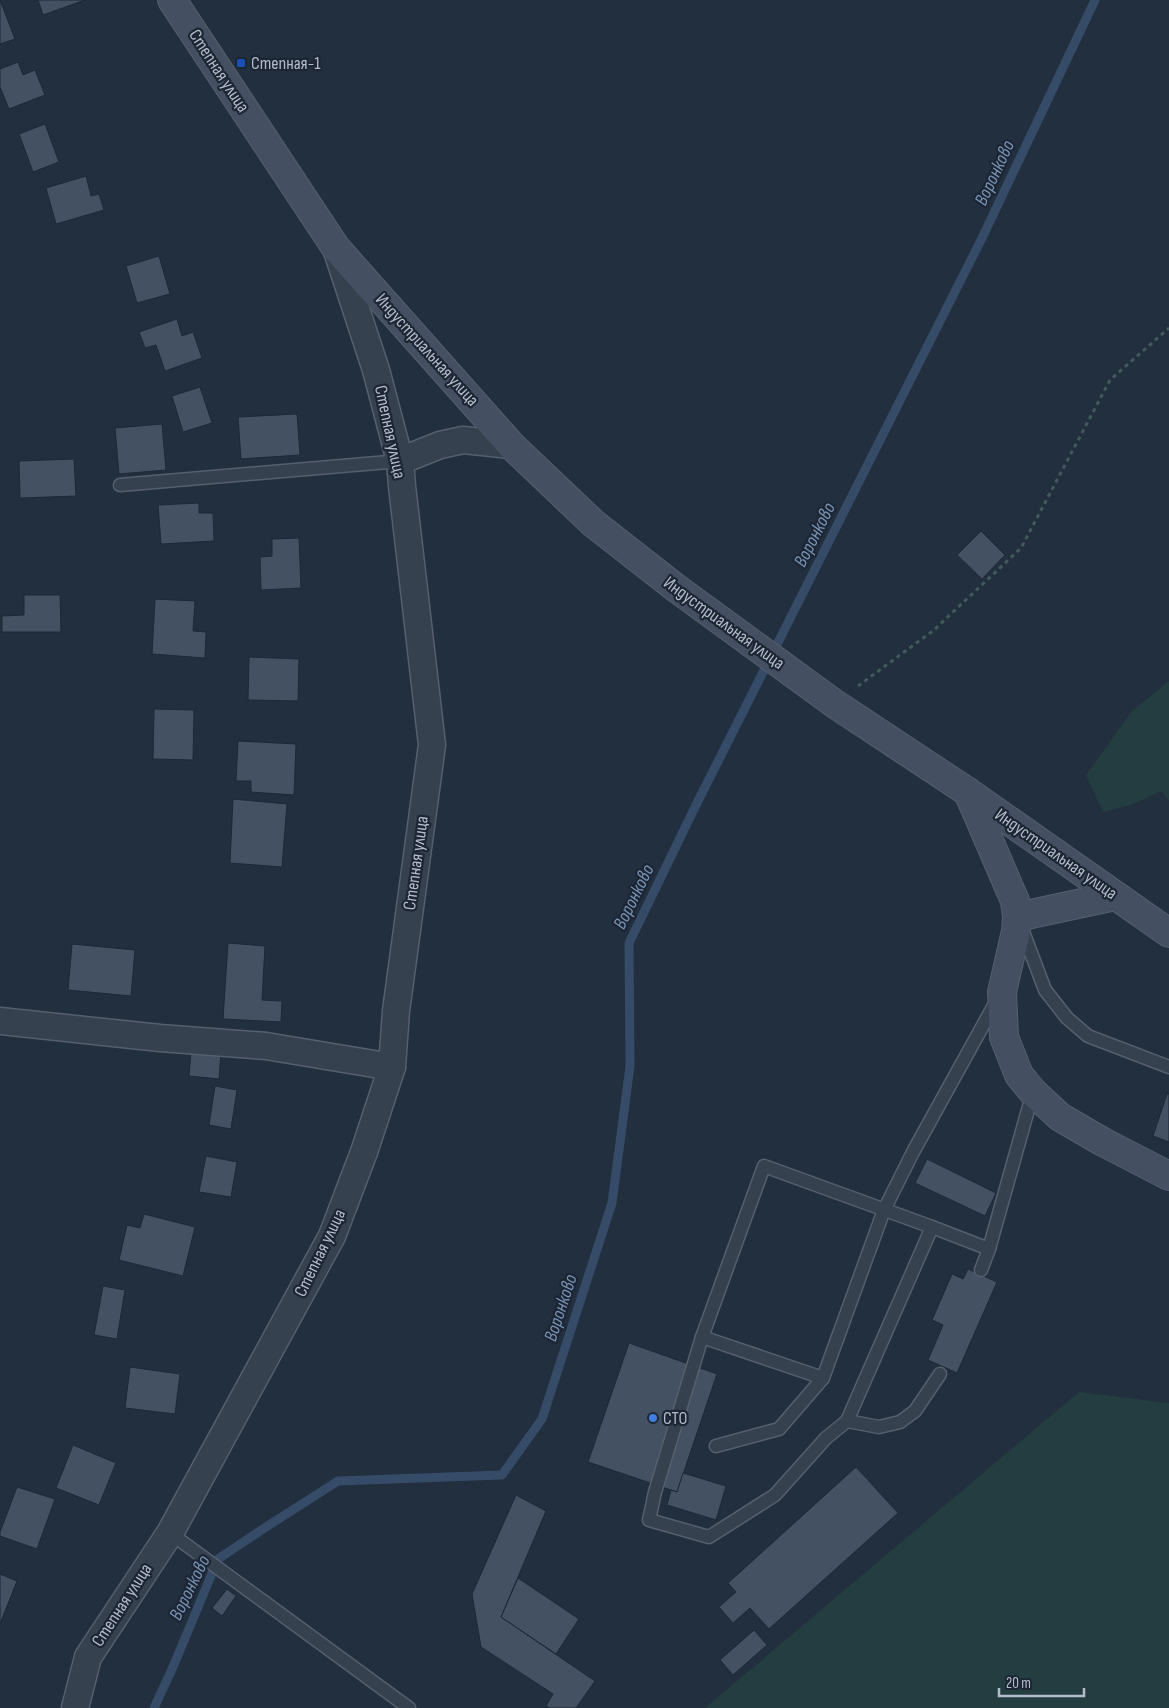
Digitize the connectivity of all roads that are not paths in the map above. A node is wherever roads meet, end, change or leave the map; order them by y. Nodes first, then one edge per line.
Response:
1 (172, 0) edge
2 (336, 248) junction
3 (511, 444) junction
4 (400, 461) junction
5 (120, 485) dead end
6 (968, 792) junction
7 (1115, 896) junction
8 (1017, 917) junction
9 (1169, 933) edge
10 (1002, 992) junction
11 (0, 1021) edge
12 (392, 1067) junction
13 (1169, 1067) edge
14 (1033, 1092) junction
15 (1169, 1176) edge
16 (884, 1210) junction
17 (932, 1227) junction
18 (989, 1248) junction
19 (982, 1270) dead end
20 (702, 1338) junction
21 (940, 1374) dead end
22 (823, 1378) junction
23 (847, 1421) junction
24 (716, 1446) dead end
25 (170, 1533) junction
26 (75, 1708) edge
27 (410, 1708) edge

1 - 2 main road, Степная улица
2 - 3 main road, Индустриальная улица
2 - 4 street, Степная улица
3 - 4 street
3 - 6 main road, Индустриальная улица
4 - 5 lane
4 - 12 street, Степная улица
6 - 7 main road, Индустриальная улица
6 - 8 main road
7 - 8 main road
7 - 9 main road, Индустриальная улица
8 - 10 main road
8 - 13 lane
10 - 14 main road
10 - 16 lane
11 - 12 street
12 - 25 street, Степная улица
14 - 15 main road
14 - 18 lane
16 - 17 lane
16 - 20 lane
16 - 22 lane
17 - 18 lane
17 - 23 lane
18 - 19 lane
20 - 22 lane
20 - 23 lane
21 - 23 lane
22 - 24 lane
25 - 26 street, Степная улица
25 - 27 lane

